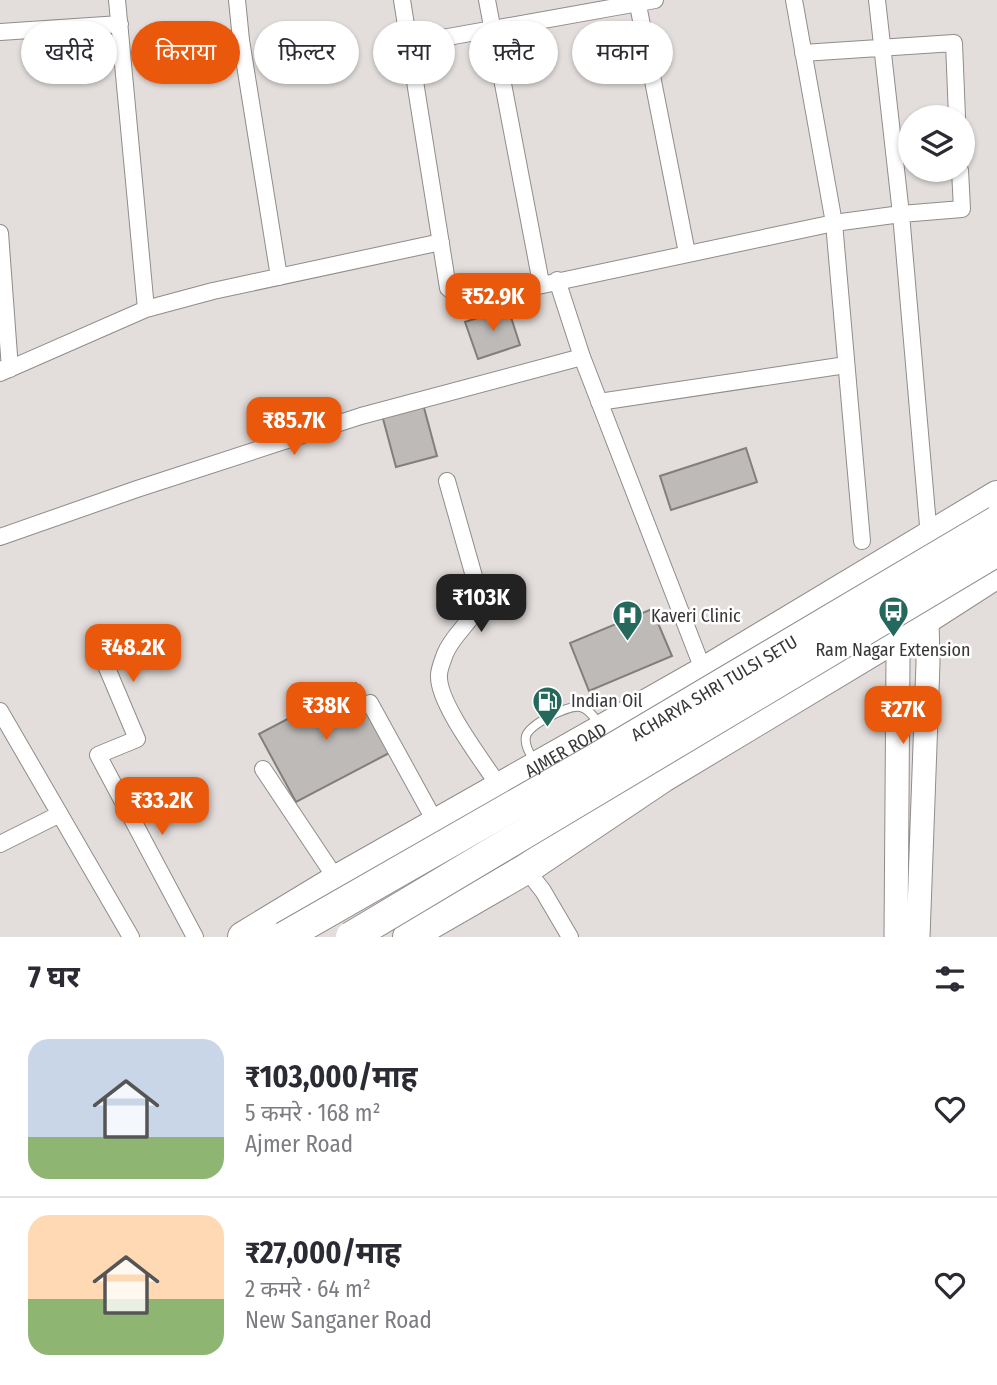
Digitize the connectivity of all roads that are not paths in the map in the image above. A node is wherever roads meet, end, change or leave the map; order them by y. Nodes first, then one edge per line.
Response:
1 (117, 0) edge
2 (237, 0) edge
3 (402, 0) edge
4 (487, 0) edge
5 (655, 0) edge
6 (794, 0) edge
7 (877, 0) edge
8 (637, 1) edge
9 (405, 21) edge
10 (492, 21) edge
11 (526, 21) edge
12 (120, 24) junction
13 (0, 32) edge
14 (884, 49) junction
15 (803, 53) junction
16 (416, 84) edge
17 (506, 84) edge
18 (957, 105) edge
19 (961, 182) edge
20 (901, 214) junction
21 (834, 223) junction
22 (0, 236) edge
23 (442, 242) junction
24 (687, 253) junction
25 (279, 277) junction
26 (549, 282) junction
27 (146, 309) junction
28 (582, 357) junction
29 (846, 365) junction
30 (3, 370) edge
31 (599, 402) junction
32 (447, 481) dead end
33 (997, 496) edge
34 (997, 521) edge
35 (0, 537) edge
36 (929, 537) junction
37 (862, 541) dead end
38 (997, 551) edge
39 (903, 553) junction
40 (997, 573) edge
41 (864, 575) junction
42 (927, 618) junction
43 (893, 639) junction
44 (96, 642) dead end
45 (704, 672) junction
46 (370, 704) dead end
47 (0, 711) edge
48 (263, 769) dead end
49 (501, 789) junction
50 (60, 814) junction
51 (437, 825) junction
52 (0, 844) edge
53 (526, 870) junction
54 (337, 880) junction
55 (898, 936) edge
56 (131, 937) edge
57 (195, 937) edge
58 (243, 937) edge
59 (284, 937) edge
60 (351, 937) edge
61 (408, 937) edge
62 (570, 937) edge

1 - 12 street
2 - 25 street
3 - 9 street
4 - 10 street
5 - 8 street
6 - 15 street
7 - 14 street
8 - 11 street
8 - 24 street
12 - 13 street
12 - 27 street
14 - 15 street
14 - 18 street
14 - 20 street
15 - 21 street
16 - 23 street
17 - 26 street
19 - 20 street
20 - 21 street
20 - 36 street
21 - 24 street
21 - 29 street
22 - 30 street
23 - 25 street
23 - 26 street
24 - 26 street
25 - 27 street
26 - 28 street
27 - 30 street
28 - 31 street
28 - 35 street
29 - 31 street
29 - 37 street
31 - 45 street
32 - 49 street
33 - 36 highway, AJMER ROAD
34 - 59 highway, ACHARYA SHRI TULSI SETU, bridge
36 - 39 highway, AJMER ROAD
38 - 60 highway, ACHARYA SHRI TULSI SETU, bridge
39 - 41 highway, AJMER ROAD
39 - 42 main road
40 - 42 highway
41 - 43 main road
41 - 45 highway, AJMER ROAD
42 - 43 highway
42 - 55 main road
43 - 53 highway
43 - 55 main road
44 - 57 street
45 - 49 highway, AJMER ROAD
46 - 51 street
47 - 50 street
48 - 54 street
49 - 51 highway, AJMER ROAD
50 - 52 street
50 - 56 street
51 - 54 highway, AJMER ROAD
53 - 61 highway
53 - 62 street
54 - 58 highway, AJMER ROAD

